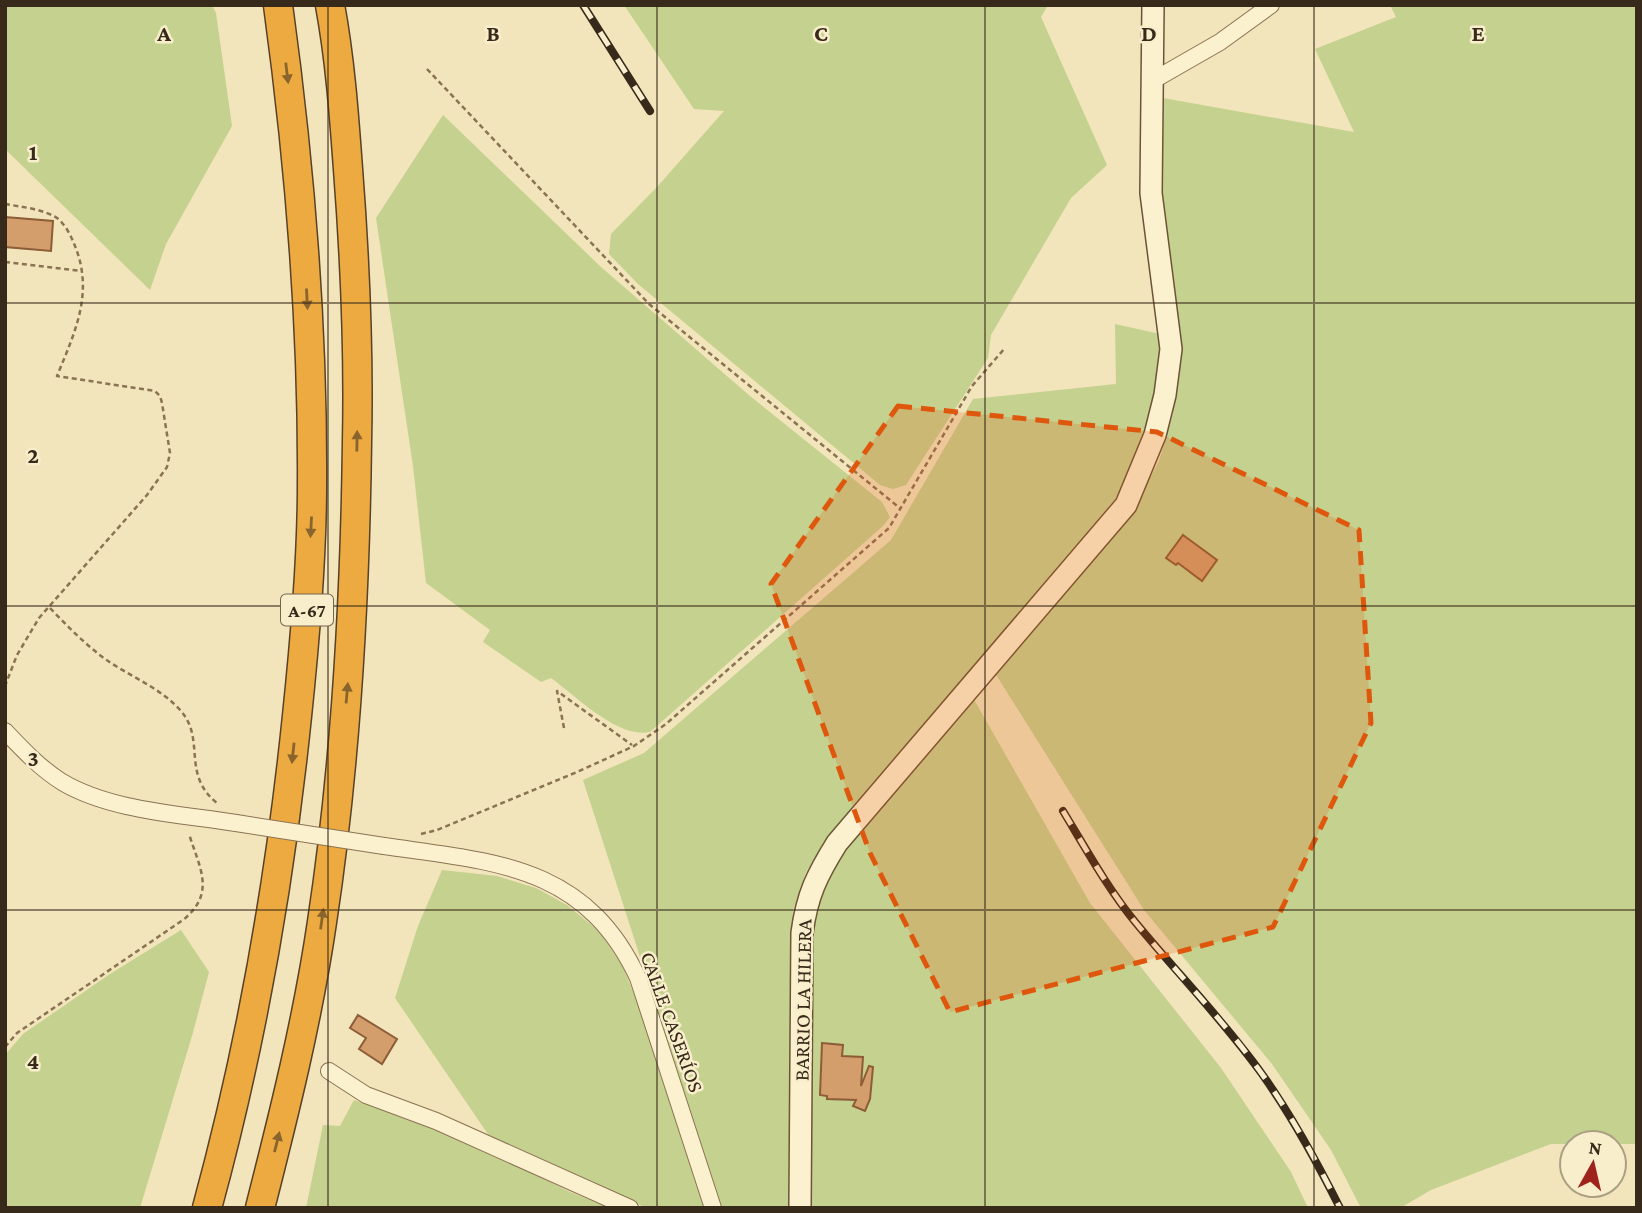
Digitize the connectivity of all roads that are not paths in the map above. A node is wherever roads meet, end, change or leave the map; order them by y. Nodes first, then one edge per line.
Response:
1 (278, 5) edge
2 (330, 5) edge
3 (1153, 5) edge
4 (1271, 5) edge
5 (1152, 81) junction
6 (5, 732) edge
7 (329, 1071) dead end
8 (208, 1208) edge
9 (260, 1208) edge
10 (629, 1208) edge
11 (713, 1208) edge
12 (800, 1208) edge

1 -> 8 highway, A-67
9 -> 2 highway, A-67
3 - 5 street, BARRIO LA HILERA
4 - 5 street
5 - 12 street, BARRIO LA HILERA
6 - 11 street, CALLE CASERÍOS, bridge
7 - 10 street

